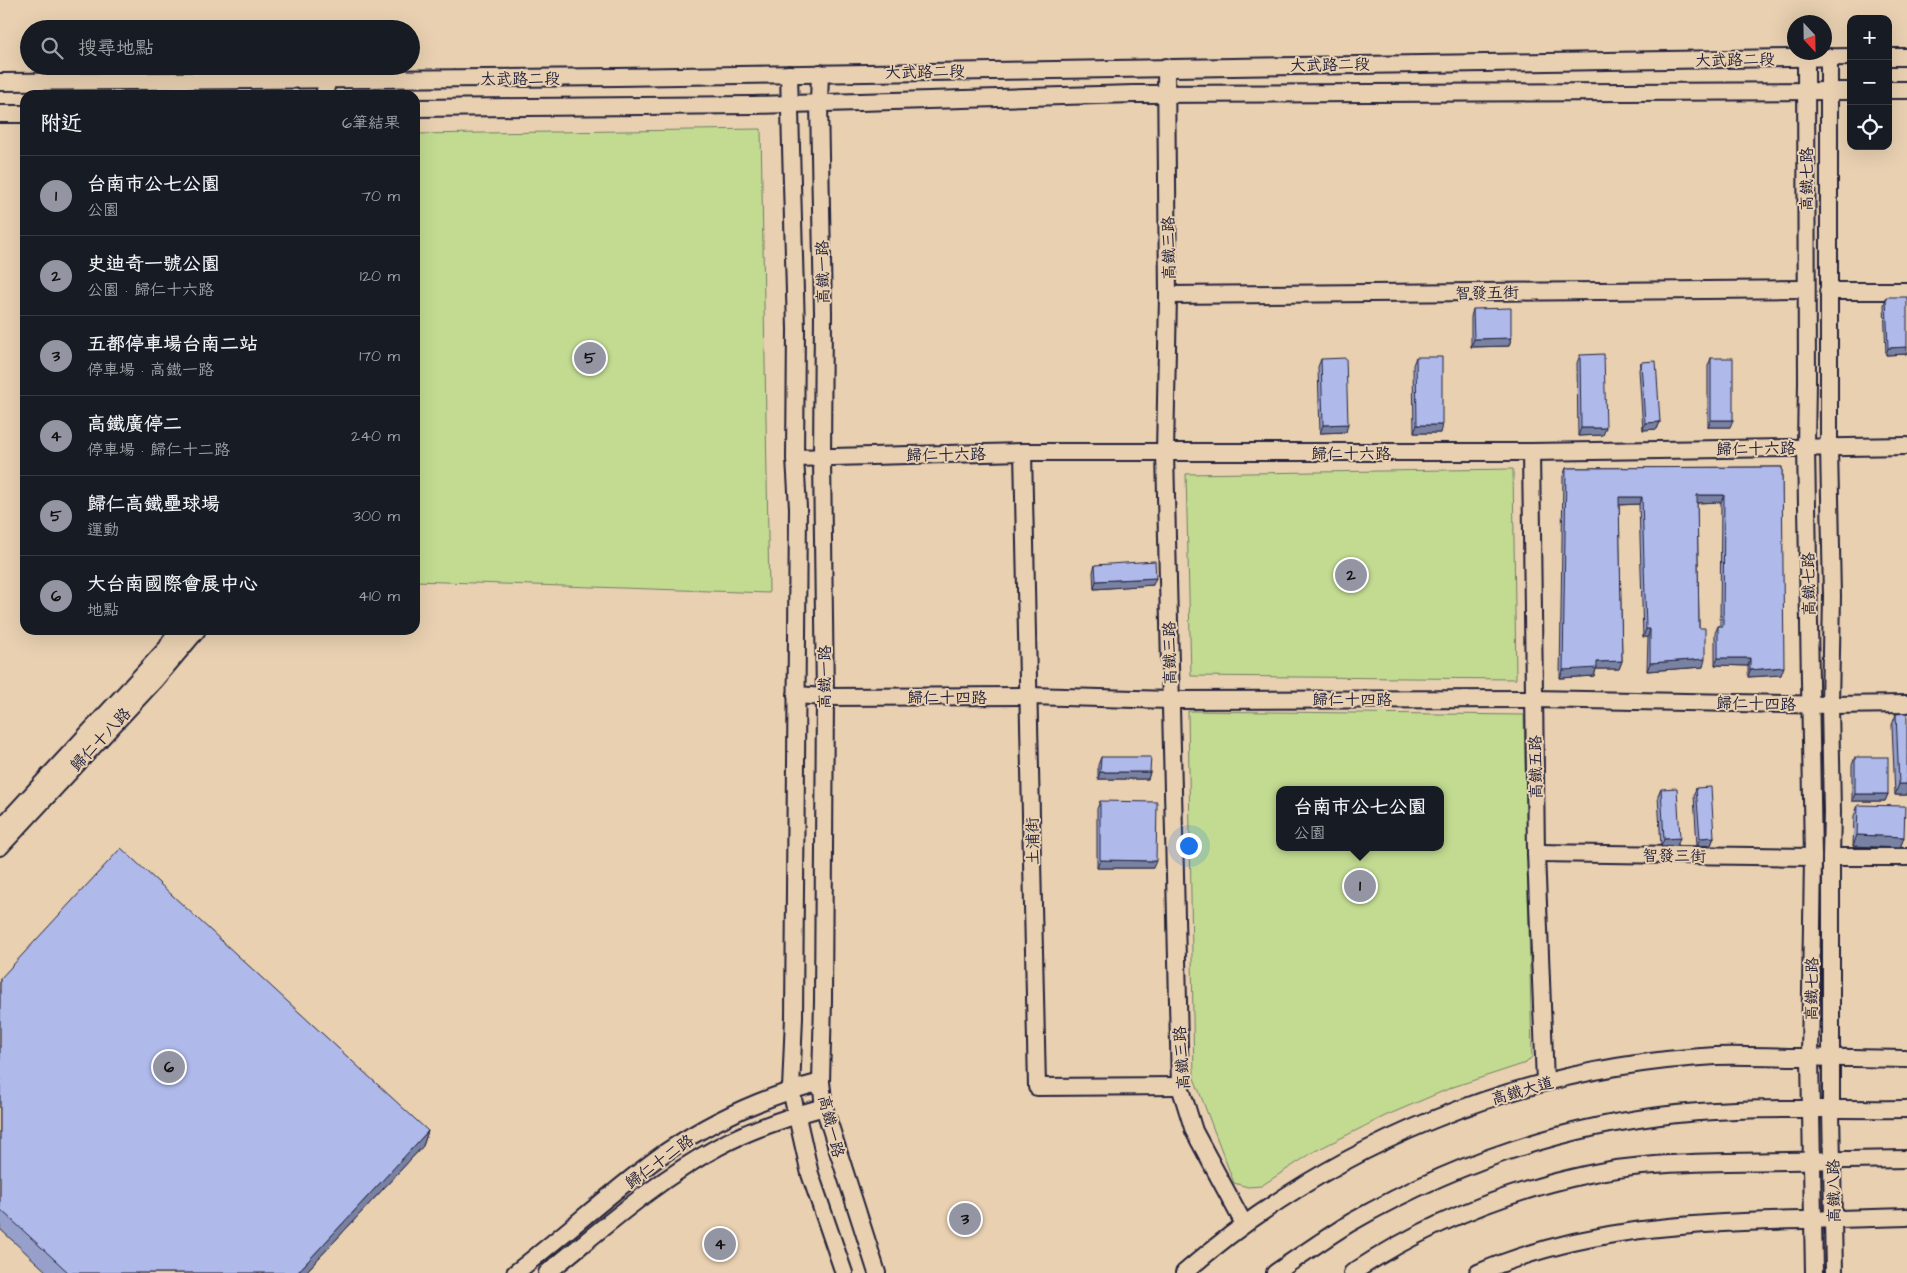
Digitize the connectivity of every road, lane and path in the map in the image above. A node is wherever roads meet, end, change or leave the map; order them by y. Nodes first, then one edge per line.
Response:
1 (1892, 57) edge
2 (1907, 57) edge
3 (1787, 58) edge
4 (1832, 58) edge
5 (1847, 58) edge
6 (1806, 60) edge
7 (1829, 60) edge
8 (1166, 67) junction
9 (820, 73) junction
10 (789, 74) junction
11 (354, 79) junction
12 (0, 82) edge
13 (326, 87) edge
14 (350, 90) edge
15 (1892, 90) edge
16 (1907, 90) edge
17 (1828, 91) junction
18 (1847, 91) edge
19 (1806, 92) junction
20 (1166, 94) junction
21 (789, 104) junction
22 (819, 104) junction
23 (420, 108) edge
24 (0, 114) edge
25 (20, 114) edge
26 (1806, 289) junction
27 (1907, 290) edge
28 (1828, 291) junction
29 (1168, 295) junction
30 (1907, 446) edge
31 (1806, 447) junction
32 (1829, 448) junction
33 (1023, 452) junction
34 (1531, 452) junction
35 (1165, 453) junction
36 (795, 458) junction
37 (822, 458) junction
38 (174, 635) edge
39 (193, 635) edge
40 (796, 695) junction
41 (1029, 696) junction
42 (824, 697) junction
43 (1534, 699) junction
44 (1170, 700) junction
45 (1810, 704) junction
46 (1830, 704) junction
47 (1907, 704) edge
48 (0, 829) edge
49 (0, 847) edge
50 (1536, 852) junction
51 (1813, 857) junction
52 (1831, 857) junction
53 (1907, 857) edge
54 (1810, 1058) junction
55 (1831, 1058) junction
56 (1907, 1059) edge
57 (821, 1082) junction
58 (1546, 1082) junction
59 (1180, 1086) junction
60 (791, 1090) junction
61 (824, 1107) junction
62 (1907, 1109) edge
63 (1810, 1110) junction
64 (1831, 1110) junction
65 (796, 1115) junction
66 (1907, 1159) edge
67 (1811, 1160) junction
68 (1832, 1160) junction
69 (1907, 1217) edge
70 (1833, 1218) junction
71 (1812, 1220) junction
72 (1244, 1224) junction
73 (515, 1273) edge
74 (547, 1273) edge
75 (844, 1273) edge
76 (877, 1273) edge
77 (1184, 1273) edge
78 (1274, 1273) edge
79 (1352, 1273) edge
80 (1478, 1273) edge
81 (1814, 1273) edge
82 (1834, 1273) edge

1 - 2 street
3 - 8 street, 大武路二段
4 - 5 street, 大武路二段
6 - 19 street, 高鐵七路
7 - 17 street, 高鐵七路
8 - 9 street, 大武路二段
8 - 20 street, 高鐵三路
9 - 10 street, 大武路二段
9 - 22 street, 高鐵一路
10 - 11 street, 大武路二段
10 - 21 street, 高鐵一路
11 - 13 street, 大武路二段
11 - 14 street
12 - 13 street, 大武路二段
15 - 16 street
17 - 18 street, 大武路二段
17 - 19 street, 大武路二段
17 - 28 street, 高鐵七路
19 - 20 street, 大武路二段
19 - 26 street, 高鐵七路
20 - 22 street, 大武路二段
20 - 29 street, 高鐵三路
21 - 22 street, 大武路二段
21 - 23 street, 大武路二段
21 - 36 street, 高鐵一路
22 - 37 street, 高鐵一路
24 - 25 street
26 - 29 street, 智發五街
26 - 31 street, 高鐵七路
27 - 28 street
28 - 32 street, 高鐵七路
29 - 35 street, 高鐵三路
30 - 32 street, 歸仁十六路
31 - 32 street, 歸仁十六路
31 - 34 street, 歸仁十六路
31 - 45 street, 高鐵七路
32 - 46 street, 高鐵七路
33 - 35 street, 歸仁十六路
33 - 37 street, 歸仁十六路
33 - 41 street, 土浦街
34 - 35 street, 歸仁十六路
34 - 43 street, 高鐵五路
35 - 44 street, 高鐵三路
36 - 37 street, 歸仁十六路
36 - 40 street, 高鐵一路
37 - 42 street, 高鐵一路
38 - 48 street, 歸仁十八路
39 - 49 street, 歸仁十八路
40 - 42 street, 歸仁十四路
40 - 60 street, 高鐵一路
41 - 42 street, 歸仁十四路
41 - 44 street, 歸仁十四路
41 - 59 street, 土浦街
42 - 57 street, 高鐵一路
43 - 44 street, 歸仁十四路
43 - 45 street, 歸仁十四路
43 - 50 street, 高鐵五路
44 - 59 street, 高鐵三路
45 - 46 street, 歸仁十四路
45 - 51 street, 高鐵七路
46 - 47 street, 歸仁十四路
46 - 52 street, 高鐵七路
50 - 51 street, 智發三街
50 - 58 street, 高鐵五路
51 - 54 street, 高鐵七路
52 - 53 street
52 - 55 street, 高鐵七路
54 - 55 street, 高鐵大道
54 - 58 street, 高鐵大道
54 - 63 street, 高鐵七路
55 - 56 street, 高鐵大道
55 - 64 street, 高鐵七路
57 - 60 street, 歸仁十二路
57 - 61 street, 高鐵一路
58 - 72 street, 高鐵大道
59 - 72 street, 高鐵三路
60 - 65 street, 高鐵一路
60 - 73 street, 歸仁十二路
61 - 65 street, 歸仁十二路
61 - 76 street, 高鐵一路
62 - 64 street
63 - 64 street
63 - 67 street, 高鐵八路
63 - 78 street
64 - 68 street, 高鐵八路
65 - 74 street, 歸仁十二路
65 - 75 street, 高鐵一路
66 - 68 street
67 - 68 street
67 - 71 street, 高鐵八路
67 - 79 street
68 - 70 street, 高鐵八路
69 - 70 street
70 - 71 street
70 - 82 street, 高鐵八路
71 - 80 street
71 - 81 street, 高鐵八路
72 - 77 street, 高鐵大道

